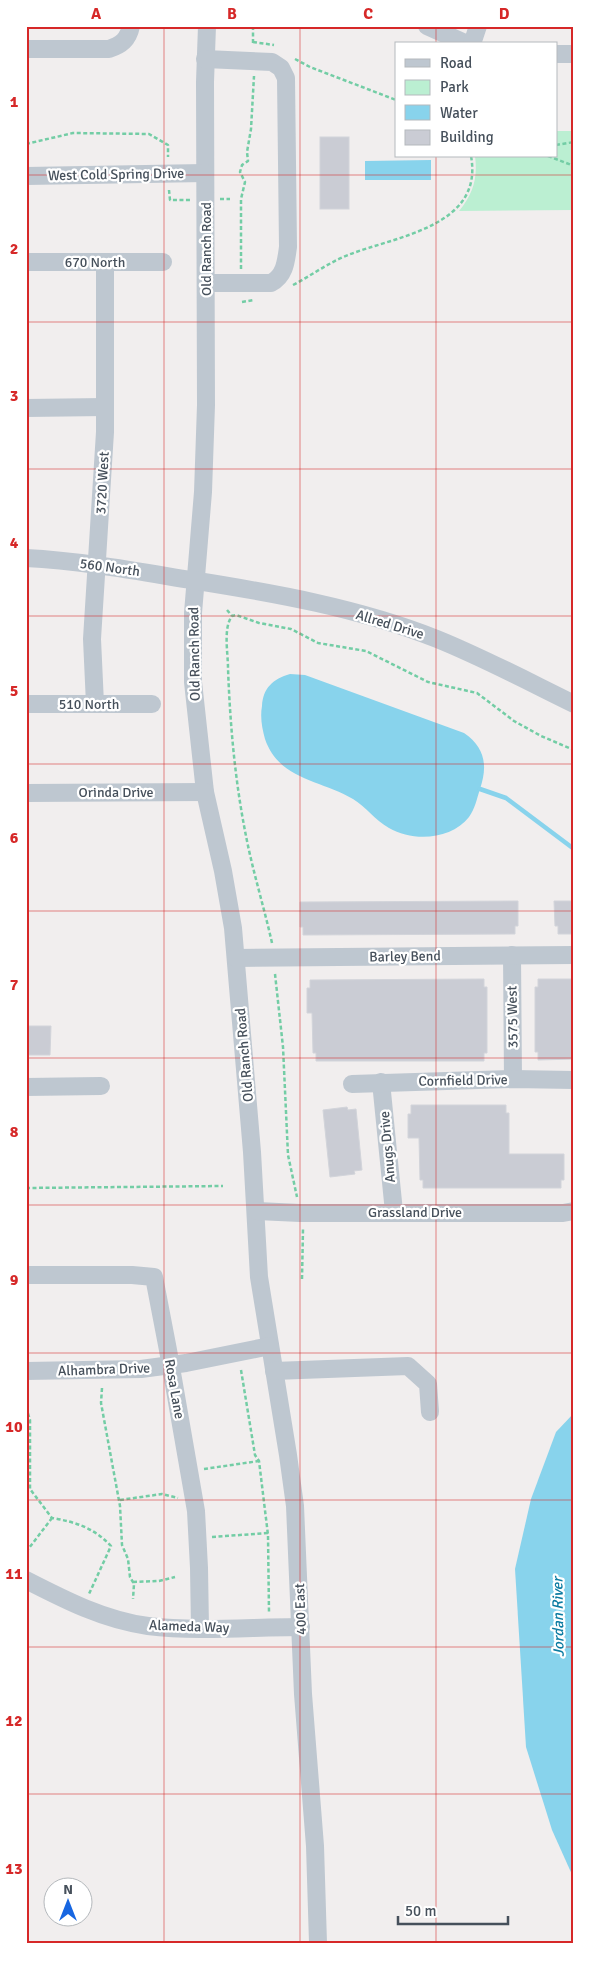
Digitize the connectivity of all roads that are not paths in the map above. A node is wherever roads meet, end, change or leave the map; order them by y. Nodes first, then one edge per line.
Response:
1 (131, 26) edge
2 (207, 26) edge
3 (427, 26) edge
4 (478, 26) edge
5 (463, 42) edge
6 (473, 42) edge
7 (26, 49) edge
8 (558, 54) edge
9 (574, 54) edge
10 (205, 59) junction
11 (205, 173) junction
12 (26, 176) edge
13 (26, 262) edge
14 (105, 262) junction
15 (163, 262) dead end
16 (206, 283) junction
17 (105, 407) junction
18 (26, 408) edge
19 (26, 558) edge
20 (96, 564) junction
21 (194, 580) junction
22 (26, 704) edge
23 (95, 704) junction
24 (152, 704) dead end
25 (574, 704) edge
26 (205, 792) junction
27 (26, 793) edge
28 (512, 955) junction
29 (574, 955) edge
30 (236, 958) junction
31 (513, 1079) junction
32 (574, 1080) edge
33 (381, 1082) junction
34 (352, 1084) dead end
35 (101, 1086) dead end
36 (26, 1087) edge
37 (574, 1210) edge
38 (257, 1211) junction
39 (394, 1212) junction
40 (26, 1275) edge
41 (259, 1277) joint
42 (270, 1346) junction
43 (170, 1365) junction
44 (26, 1371) edge
45 (274, 1372) junction
46 (430, 1412) dead end
47 (26, 1580) edge
48 (301, 1627) junction
49 (200, 1628) junction
50 (318, 1943) edge

1 - 7 street
2 - 10 street, Old Ranch Road
3 - 5 street
4 - 6 street
8 - 9 street
10 - 11 street, Old Ranch Road
10 - 16 street
11 - 12 street, West Cold Spring Drive
11 - 16 street, Old Ranch Road
13 - 14 street, 670 North
14 - 15 street, 670 North
14 - 17 street, 3720 West
16 - 21 street, Old Ranch Road
17 - 18 street
17 - 20 street, 3720 West
19 - 20 street, 560 North
20 - 21 street, 560 North
20 - 23 street, 3720 West
21 - 25 street, Allred Drive
21 - 26 street, Old Ranch Road
22 - 23 street, 510 North
23 - 24 street, 510 North
26 - 27 street, Orinda Drive
26 - 30 street, Old Ranch Road
28 - 29 street, Barley Bend
28 - 30 street, Barley Bend
28 - 31 street, 3575 West
30 - 38 street, Old Ranch Road
31 - 32 street, Cornfield Drive
31 - 33 street, Cornfield Drive
33 - 34 street, Cornfield Drive
33 - 39 street, Anugs Drive
35 - 36 street
37 - 39 street, Grassland Drive
38 - 39 street, Grassland Drive
38 - 41 street, Old Ranch Road
40 - 43 street, Rosa Lane
41 - 42 street, 400 East
42 - 43 street, Alhambra Drive
42 - 45 street, 400 East
43 - 44 street, Alhambra Drive
43 - 49 street, Rosa Lane
45 - 46 street
45 - 48 street, 400 East
47 - 49 street, Alameda Way
48 - 49 street, Alameda Way
48 - 50 street, 400 East

